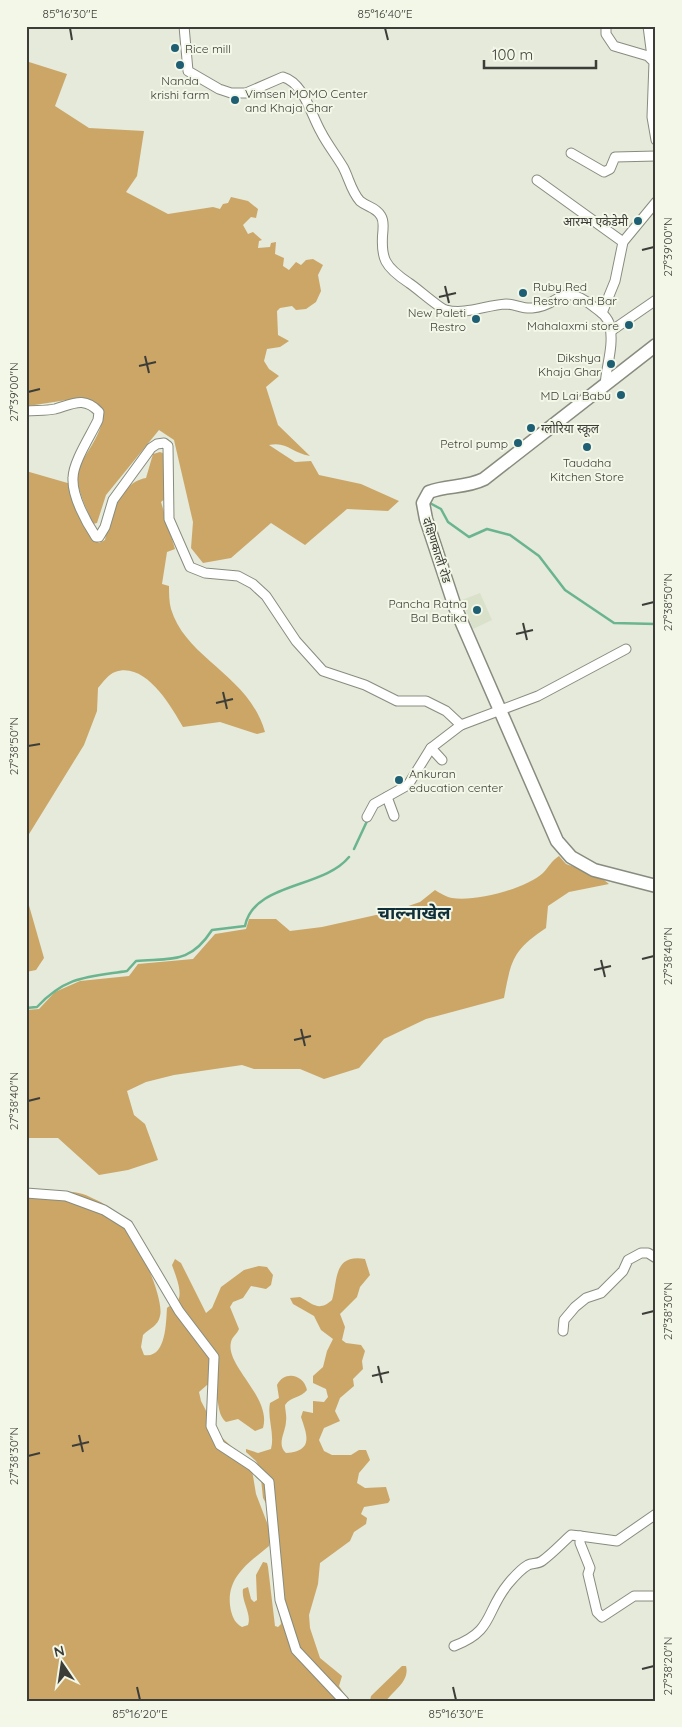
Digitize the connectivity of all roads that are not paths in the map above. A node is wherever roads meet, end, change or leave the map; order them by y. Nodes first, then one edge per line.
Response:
1 (184, 26) edge
2 (606, 26) edge
3 (648, 26) edge
4 (652, 58) junction
5 (656, 140) edge
6 (571, 153) dead end
7 (656, 156) edge
8 (537, 180) dead end
9 (656, 202) edge
10 (623, 242) junction
11 (656, 300) edge
12 (602, 313) junction
13 (610, 332) junction
14 (656, 345) edge
15 (605, 386) junction
16 (26, 411) edge
17 (626, 649) dead end
18 (499, 711) junction
19 (461, 725) junction
20 (431, 748) junction
21 (440, 758) dead end
22 (387, 800) junction
23 (367, 816) dead end
24 (394, 816) dead end
25 (656, 886) edge
26 (26, 1192) edge
27 (656, 1258) edge
28 (563, 1331) dead end
29 (656, 1514) edge
30 (580, 1536) junction
31 (656, 1596) edge
32 (454, 1646) dead end
33 (344, 1701) edge

1 - 12 street
2 - 4 street
3 - 4 street
4 - 5 street
6 - 7 street
8 - 10 street
9 - 10 street
10 - 12 street
11 - 13 street
12 - 13 street
13 - 15 street
14 - 15 main road, दक्षिणकाली रोड
15 - 18 main road, दक्षिणकाली रोड
16 - 19 street
17 - 18 street
18 - 19 street
18 - 25 main road, दक्षिणकाली रोड
19 - 20 street
20 - 21 street
20 - 22 street
22 - 23 street
22 - 24 street
26 - 33 street
27 - 28 street
29 - 30 street
30 - 31 street
30 - 32 street

